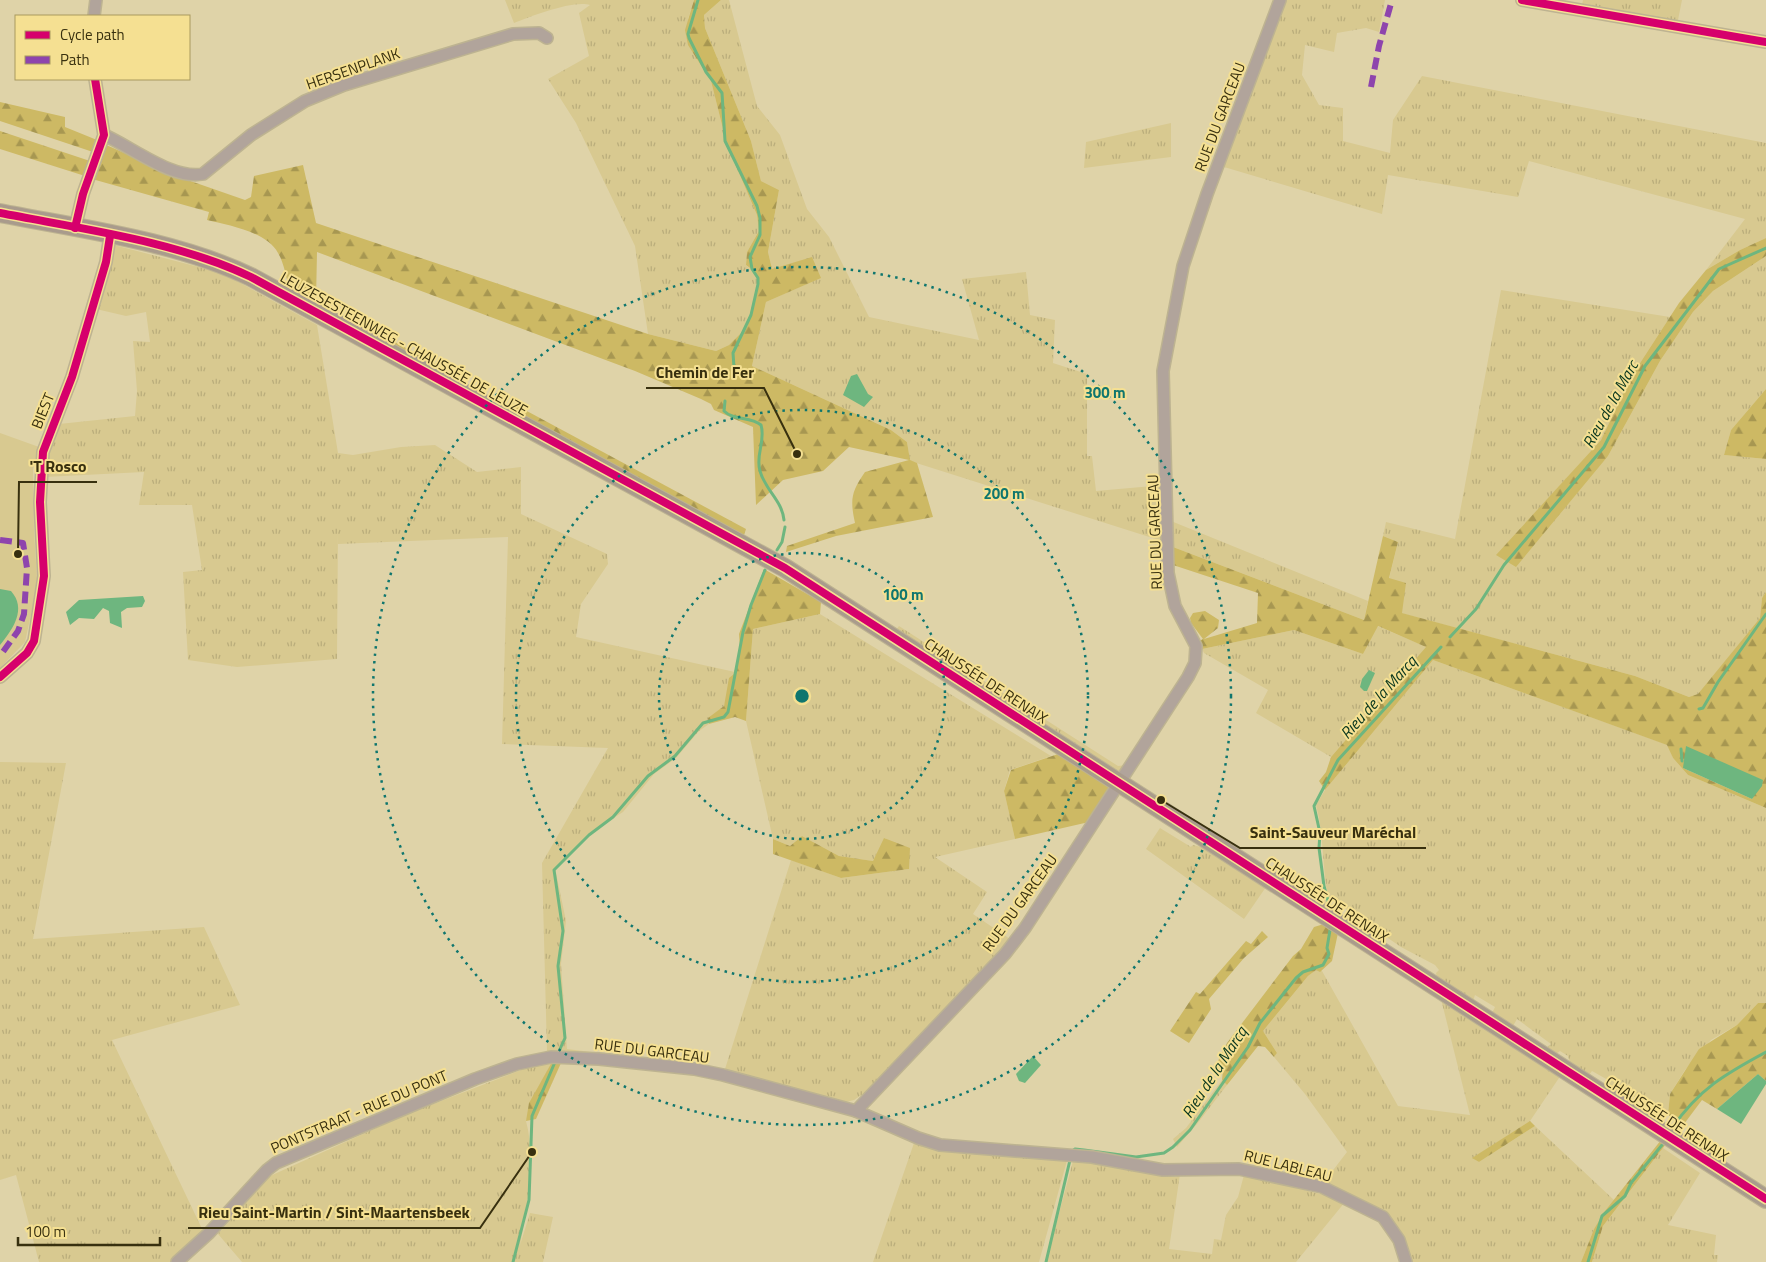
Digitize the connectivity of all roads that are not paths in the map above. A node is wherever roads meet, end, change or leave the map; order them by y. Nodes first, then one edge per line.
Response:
1 (96, 0) edge
2 (1280, 0) edge
3 (1522, 0) edge
4 (94, 15) edge
5 (547, 38) dead end
6 (1766, 42) edge
7 (95, 80) edge
8 (104, 136) junction
9 (0, 213) edge
10 (75, 228) junction
11 (110, 236) junction
12 (772, 560) joint
13 (0, 677) edge
14 (1120, 783) junction
15 (559, 1056) joint
16 (856, 1111) junction
17 (1071, 1155) joint
18 (1766, 1199) edge
19 (177, 1262) edge
20 (1406, 1262) edge

1 - 4 street
2 - 14 street, RUE DU GARCEAU
3 - 6 street
5 - 8 street, HERSENPLANK
7 - 8 street
8 - 10 street
9 - 10 main road, LEUZESESTEENWEG - CHAUSSÉE DE LEUZE
10 - 11 main road, LEUZESESTEENWEG - CHAUSSÉE DE LEUZE
11 - 12 main road, LEUZESESTEENWEG - CHAUSSÉE DE LEUZE
11 - 13 street, BIEST
12 - 14 main road, CHAUSSÉE DE RENAIX
14 - 16 street, RUE DU GARCEAU
14 - 18 main road, CHAUSSÉE DE RENAIX
15 - 16 street, RUE DU GARCEAU
15 - 19 street, PONTSTRAAT - RUE DU PONT
16 - 17 street, RUE DU GARCEAU
17 - 20 street, RUE LABLEAU

